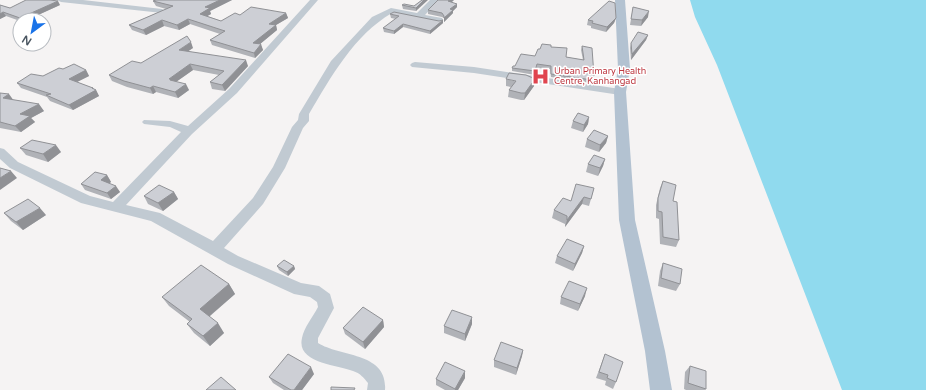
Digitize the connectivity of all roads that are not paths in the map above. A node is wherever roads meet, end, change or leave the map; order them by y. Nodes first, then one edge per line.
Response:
1 (61, 0) edge
2 (314, 0) edge
3 (435, 0) edge
4 (620, 0) edge
5 (162, 11) edge
6 (420, 15) junction
7 (439, 20) edge
8 (415, 65) dead end
9 (620, 92) junction
10 (148, 122) dead end
11 (188, 132) junction
12 (0, 152) edge
13 (117, 206) junction
14 (214, 249) junction
15 (376, 390) edge
16 (661, 390) edge

1 - 5 street
2 - 11 street
3 - 6 street
4 - 9 main road
6 - 7 street
6 - 14 street
8 - 9 street
9 - 16 main road
10 - 11 street
11 - 13 street
12 - 13 street
13 - 14 street
14 - 15 street

